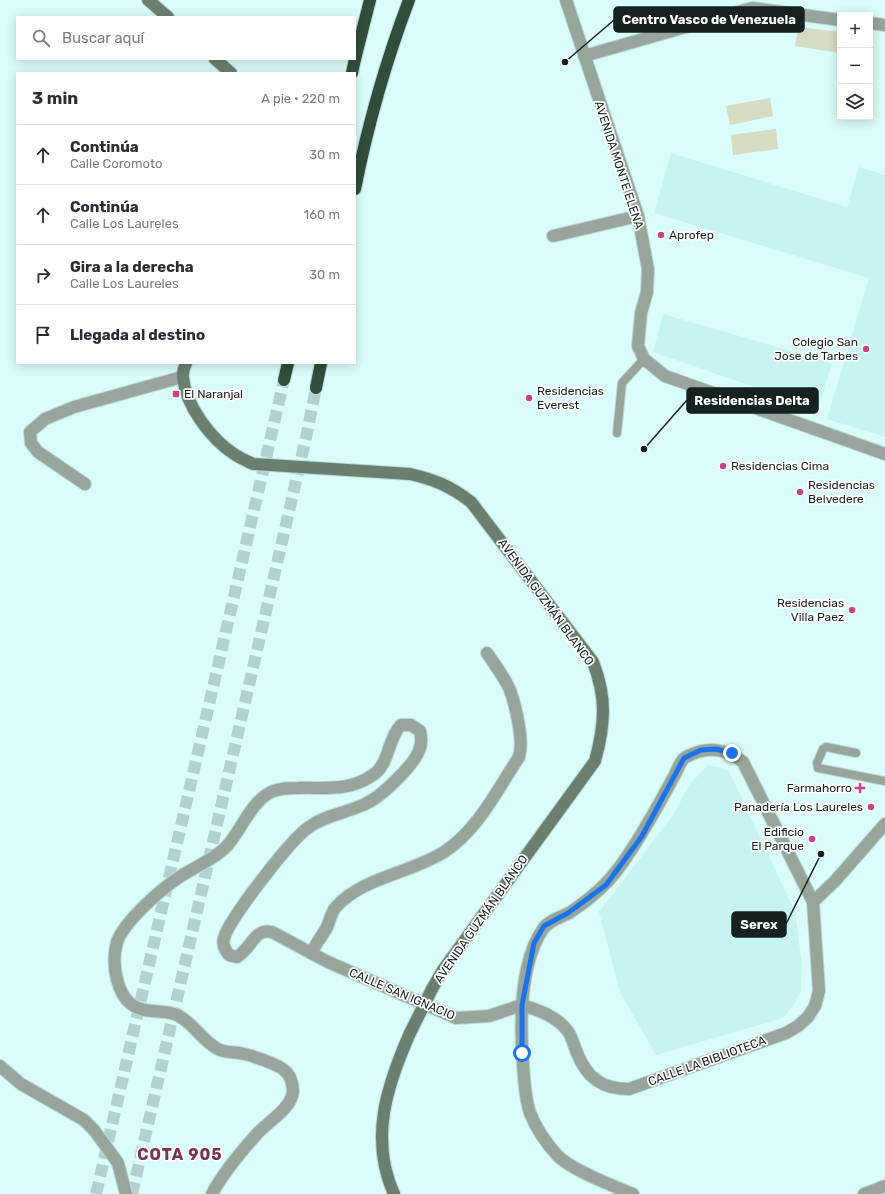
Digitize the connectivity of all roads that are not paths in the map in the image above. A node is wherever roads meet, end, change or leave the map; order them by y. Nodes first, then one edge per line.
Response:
1 (148, 0) edge
2 (370, 0) edge
3 (409, 0) edge
4 (566, 0) edge
5 (751, 4) edge
6 (167, 16) edge
7 (837, 19) edge
8 (873, 23) edge
9 (885, 25) edge
10 (356, 55) edge
11 (584, 56) junction
12 (216, 60) edge
13 (355, 60) edge
14 (230, 72) edge
15 (352, 72) edge
16 (356, 184) edge
17 (638, 216) junction
18 (554, 236) dead end
19 (644, 359) junction
20 (186, 364) edge
21 (288, 364) edge
22 (321, 364) edge
23 (182, 377) junction
24 (284, 380) tunnel mouth
25 (316, 388) tunnel mouth
26 (616, 433) dead end
27 (885, 454) edge
28 (85, 484) dead end
29 (487, 653) dead end
30 (856, 752) dead end
31 (885, 781) edge
32 (885, 824) edge
33 (813, 902) junction
34 (311, 953) junction
35 (522, 1005) junction
36 (0, 1066) edge
37 (885, 1186) edge
38 (617, 1190) edge
39 (126, 1194) edge
40 (212, 1194) edge
41 (394, 1194) edge
42 (633, 1194) edge
43 (864, 1194) edge

1 - 6 street
2 - 10 highway
3 - 16 highway
4 - 11 street, AVENIDA MONTE ELENA
5 - 7 street
5 - 11 street
8 - 9 street
11 - 17 street, AVENIDA MONTE ELENA
12 - 14 street
13 - 15 highway
17 - 18 street
17 - 19 street, AVENIDA MONTE ELENA
19 - 26 lane
19 - 27 street
20 - 23 street
21 - 24 highway
22 - 25 highway
23 - 28 street
23 - 41 street, AVENIDA GUZMÁN BLANCO, bridge
29 - 34 street
30 - 31 lane
32 - 33 street
33 - 35 street, CALLE LA BIBLIOTECA
33 - 35 street
34 - 35 street, CALLE SAN IGNACIO
34 - 40 street, CALLE SAN IGNACIO
35 - 38 street
36 - 39 street
37 - 43 street
38 - 42 street

